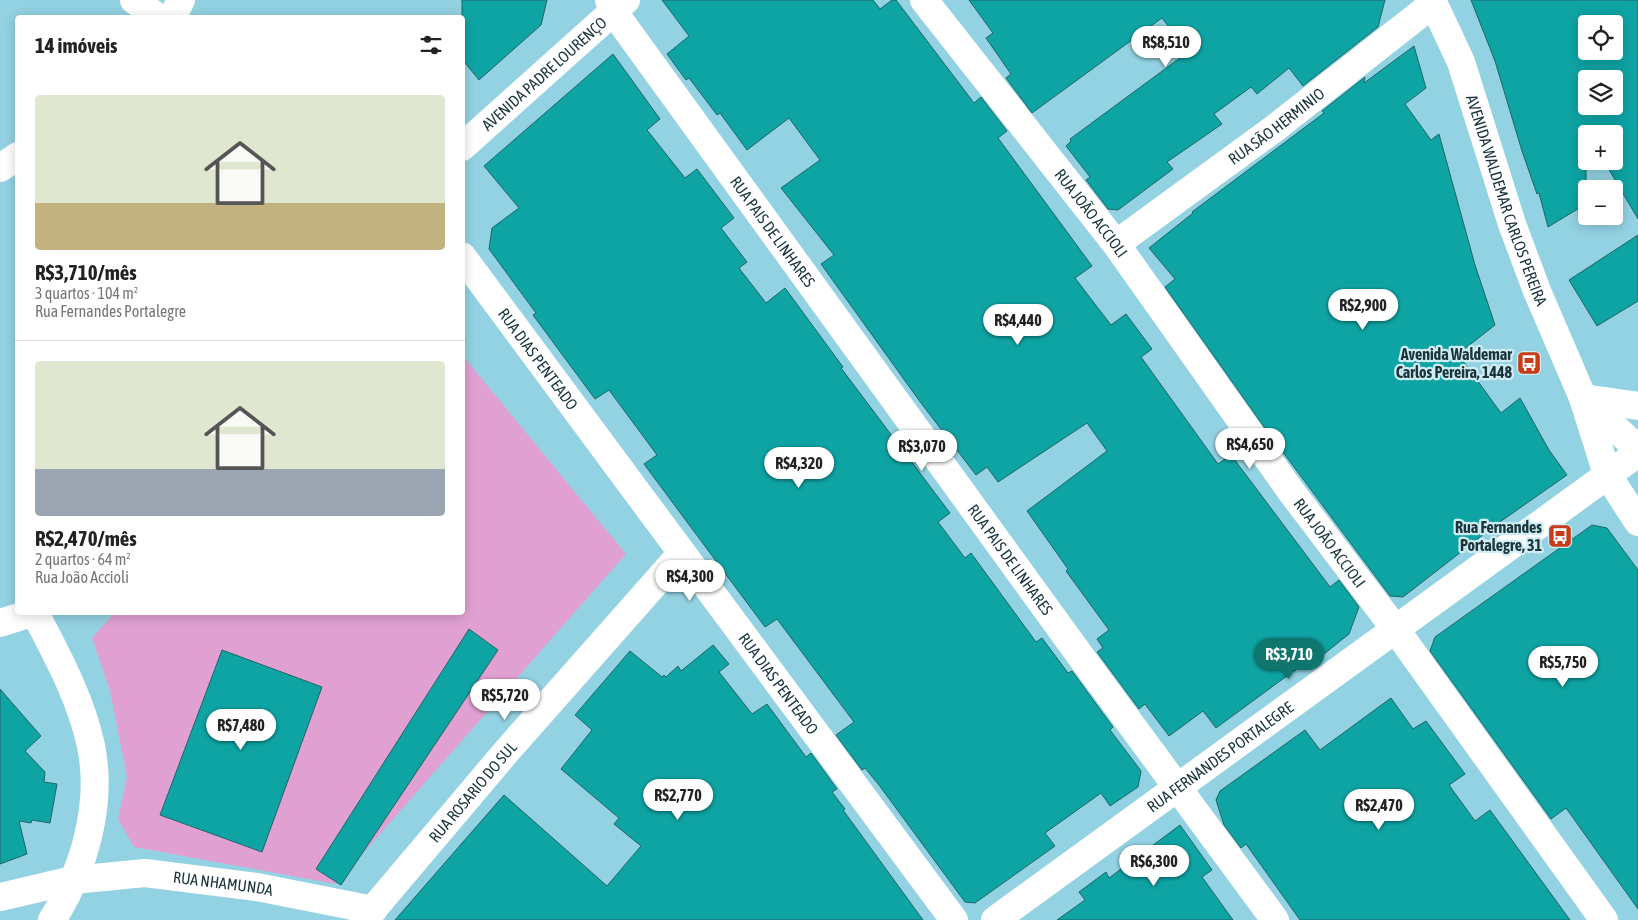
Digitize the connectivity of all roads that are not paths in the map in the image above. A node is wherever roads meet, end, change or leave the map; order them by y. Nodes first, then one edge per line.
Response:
1 (134, 0) edge
2 (181, 0) edge
3 (924, 0) edge
4 (1433, 2) edge
5 (616, 4) edge
6 (155, 15) edge
7 (174, 15) edge
8 (465, 144) edge
9 (15, 158) edge
10 (0, 168) edge
11 (1116, 244) junction
12 (465, 260) edge
13 (1583, 398) junction
14 (1638, 406) edge
15 (1638, 449) edge
16 (1638, 453) edge
17 (1607, 474) junction
18 (1638, 522) edge
19 (681, 554) junction
20 (28, 615) edge
21 (36, 615) edge
22 (0, 623) edge
23 (1396, 630) junction
24 (1177, 787) junction
25 (73, 880) junction
26 (0, 897) edge
27 (368, 915) edge
28 (52, 920) edge
29 (954, 920) edge
30 (995, 920) edge
31 (1275, 920) edge
32 (1604, 920) edge

1 - 6 street
2 - 7 street
3 - 11 street, RUA JOÃO ACCIOLI
4 - 11 street, RUA SÃO HERMINIO
4 - 13 street, AVENIDA WALDEMAR CARLOS PEREIRA
5 - 8 street, AVENIDA PADRE LOURENÇO
5 - 24 street, RUA PAIS DE LINHARES
9 - 10 street
11 - 23 street, RUA JOÃO ACCIOLI
12 - 19 street, RUA DIAS PENTEADO
13 - 14 street
13 - 15 street, AVENIDA WALDEMAR CARLOS PEREIRA
13 - 17 street, AVENIDA WALDEMAR CARLOS PEREIRA
16 - 17 street, RUA FERNANDES PORTALEGRE
17 - 18 street, AVENIDA WALDEMAR CARLOS PEREIRA
17 - 23 street, RUA FERNANDES PORTALEGRE
19 - 27 street, RUA ROSARIO DO SUL
19 - 29 street, RUA DIAS PENTEADO
20 - 22 street
21 - 25 street
23 - 24 street, RUA FERNANDES PORTALEGRE
23 - 32 street, RUA JOÃO ACCIOLI
24 - 30 street, RUA FERNANDES PORTALEGRE
24 - 31 street, RUA PAIS DE LINHARES
25 - 26 street, RUA NHAMUNDA
25 - 27 street, RUA NHAMUNDA
25 - 28 street

